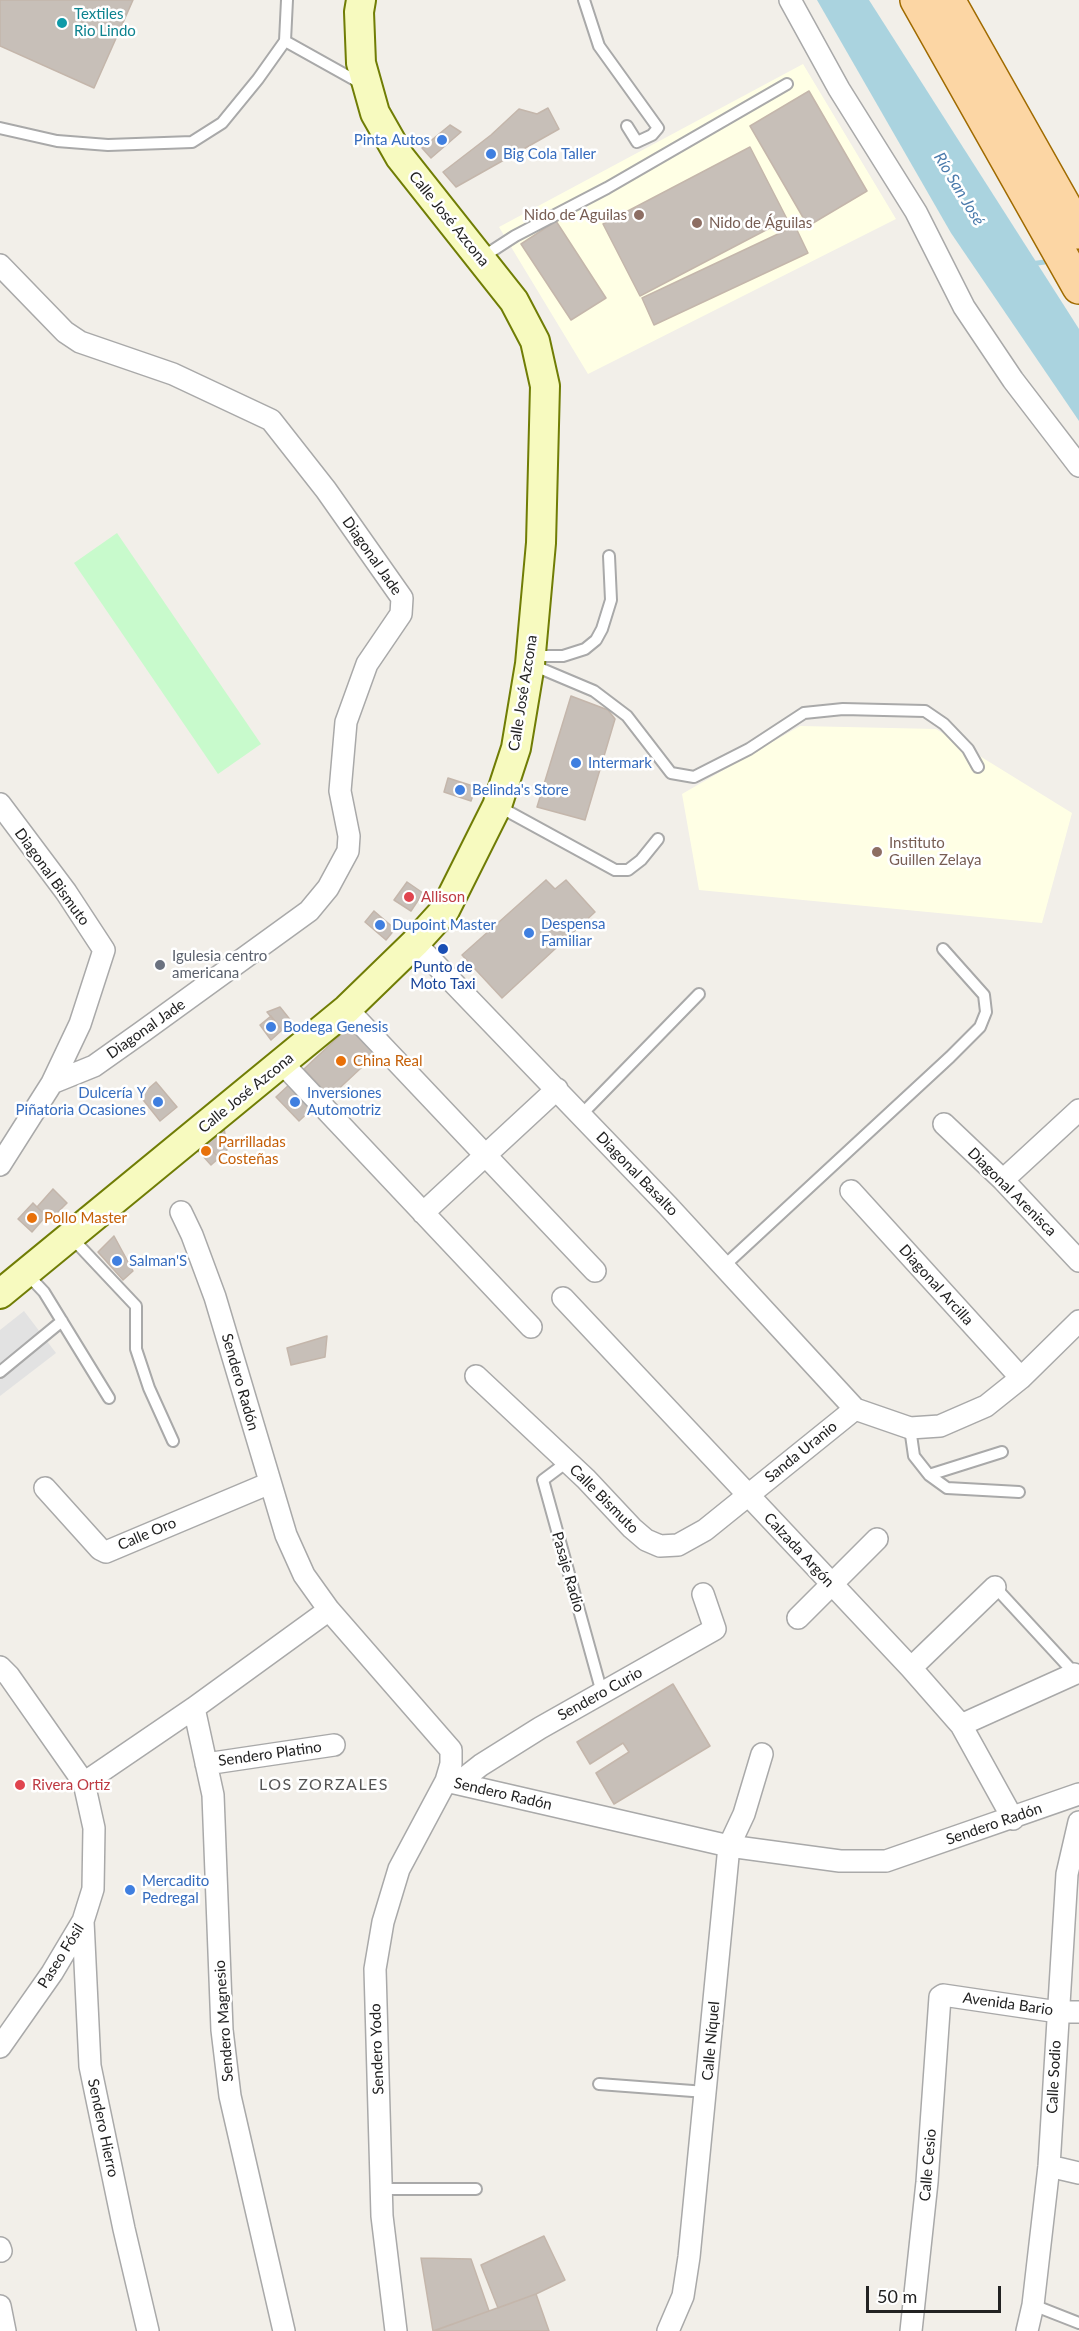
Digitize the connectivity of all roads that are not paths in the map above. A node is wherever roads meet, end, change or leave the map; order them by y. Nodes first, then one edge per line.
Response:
1 (287, 0) edge
2 (361, 0) edge
3 (584, 0) edge
4 (790, 0) edge
5 (917, 0) edge
6 (948, 0) edge
7 (285, 42) junction
8 (787, 84) dead end
9 (367, 86) junction
10 (627, 126) dead end
11 (0, 128) edge
12 (1079, 232) edge
13 (480, 258) junction
14 (0, 265) edge
15 (1079, 287) edge
16 (1079, 466) edge
17 (609, 556) dead end
18 (531, 660) junction
19 (978, 767) dead end
20 (0, 804) edge
21 (497, 806) junction
22 (658, 839) dead end
23 (416, 943) junction
24 (943, 948) dead end
25 (699, 994) dead end
26 (347, 1009) junction
27 (283, 1064) junction
28 (52, 1083) junction
29 (557, 1089) junction
30 (1079, 1110) edge
31 (581, 1115) junction
32 (944, 1124) dead end
33 (485, 1155) junction
34 (0, 1165) edge
35 (1003, 1180) junction
36 (851, 1191) dead end
37 (181, 1212) dead end
38 (423, 1213) junction
39 (70, 1237) junction
40 (1079, 1261) edge
41 (724, 1266) junction
42 (595, 1271) dead end
43 (26, 1273) junction
44 (0, 1294) edge
45 (563, 1299) dead end
46 (62, 1321) junction
47 (1079, 1321) edge
48 (531, 1327) dead end
49 (0, 1372) edge
50 (476, 1376) dead end
51 (1021, 1378) junction
52 (109, 1398) dead end
53 (855, 1409) junction
54 (910, 1428) junction
55 (173, 1441) dead end
56 (1002, 1452) dead end
57 (567, 1462) junction
58 (929, 1475) junction
59 (270, 1483) junction
60 (45, 1488) dead end
61 (1019, 1492) dead end
62 (747, 1495) junction
63 (877, 1539) dead end
64 (831, 1585) junction
65 (995, 1587) joint
66 (703, 1594) dead end
67 (329, 1610) junction
68 (798, 1618) dead end
69 (0, 1667) edge
70 (910, 1668) junction
71 (1076, 1676) edge
72 (602, 1693) junction
73 (194, 1708) junction
74 (961, 1725) junction
75 (334, 1745) dead end
76 (762, 1754) dead end
77 (206, 1764) junction
78 (452, 1782) junction
79 (84, 1783) junction
80 (1079, 1794) edge
81 (1013, 1819) junction
82 (1079, 1822) edge
83 (729, 1846) junction
84 (83, 1921) junction
85 (939, 1999) joint
86 (1068, 2012) edge
87 (0, 2047) edge
88 (599, 2084) dead end
89 (706, 2092) junction
90 (1049, 2166) junction
91 (1079, 2173) edge
92 (382, 2189) junction
93 (476, 2189) dead end
94 (1033, 2305) junction
95 (0, 2306) edge
96 (1079, 2323) edge
97 (5, 2331) edge
98 (148, 2331) edge
99 (284, 2331) edge
100 (396, 2331) edge
101 (668, 2331) edge
102 (911, 2331) edge
103 (1026, 2331) edge

1 - 7 lane
2 - 9 main road, Calle José Azcona
3 - 10 lane
4 - 16 street
5 - 15 main road
6 - 12 main road
7 - 9 lane
7 - 11 lane
8 - 13 lane
9 - 13 main road, Calle José Azcona
13 - 18 main road, Calle José Azcona
14 - 28 street, Diagonal Jade
17 - 18 lane
18 - 19 lane
18 - 21 main road, Calle José Azcona
20 - 28 street, Diagonal Bismuto
21 - 22 lane
21 - 23 main road, Calle José Azcona
23 - 26 main road, Calle José Azcona
23 - 29 street, Diagonal Basalto
24 - 41 lane
25 - 31 lane
26 - 27 main road, Calle José Azcona
26 - 33 street
27 - 38 street
27 - 39 main road, Calle José Azcona
28 - 34 street
29 - 31 street, Diagonal Basalto
29 - 33 street
30 - 35 street
31 - 41 street, Diagonal Basalto
32 - 35 street, Diagonal Arenisca
33 - 38 street
33 - 42 street
35 - 40 street, Diagonal Arenisca
36 - 51 street, Diagonal Arcilla
37 - 59 street, Sendero Radón
38 - 48 street
39 - 43 main road, Calle José Azcona
39 - 55 lane
41 - 53 street, Diagonal Basalto
43 - 44 main road, Calle José Azcona
43 - 46 lane
45 - 62 street, Calzada Argón
46 - 49 lane
46 - 52 lane
47 - 51 street
50 - 57 street, Calle Bismuto
51 - 54 street
53 - 54 street
53 - 62 street, Sanda Uranio
54 - 58 lane
56 - 58 lane
57 - 62 street, Calle Bismuto
57 - 72 lane, Pasaje Radio
58 - 61 lane
59 - 60 street, Calle Oro
59 - 67 street, Sendero Radón
62 - 64 street, Calzada Argón
63 - 64 street
64 - 68 street
64 - 70 street, Calzada Argón
65 - 70 street
65 - 71 lane
66 - 72 street, Sendero Curio
67 - 73 street
67 - 78 street, Sendero Radón
69 - 79 street, Paseo Fósil
70 - 74 street, Calzada Argón
71 - 74 street
72 - 78 street, Sendero Curio
73 - 77 street, Sendero Magnesio
73 - 79 street
74 - 81 street, Calzada Argón
75 - 77 street, Sendero Platino
76 - 83 street, Calle Níquel
77 - 99 street, Sendero Magnesio
78 - 83 street, Sendero Radón
78 - 92 street, Sendero Yodo
79 - 84 street, Paseo Fósil
80 - 81 street, Sendero Radón
81 - 83 street, Sendero Radón
82 - 86 street, Calle Sodio
83 - 89 street, Calle Níquel
84 - 87 street, Paseo Fósil
84 - 98 street, Sendero Hierro
85 - 86 street, Avenida Bario
85 - 102 street, Calle Cesio
86 - 90 street, Calle Sodio
88 - 89 lane
89 - 101 street, Calle Níquel
90 - 91 street
90 - 94 street, Calle Sodio
92 - 93 lane
92 - 100 street, Sendero Yodo
94 - 96 lane
94 - 103 street, Calle Sodio
95 - 97 street

